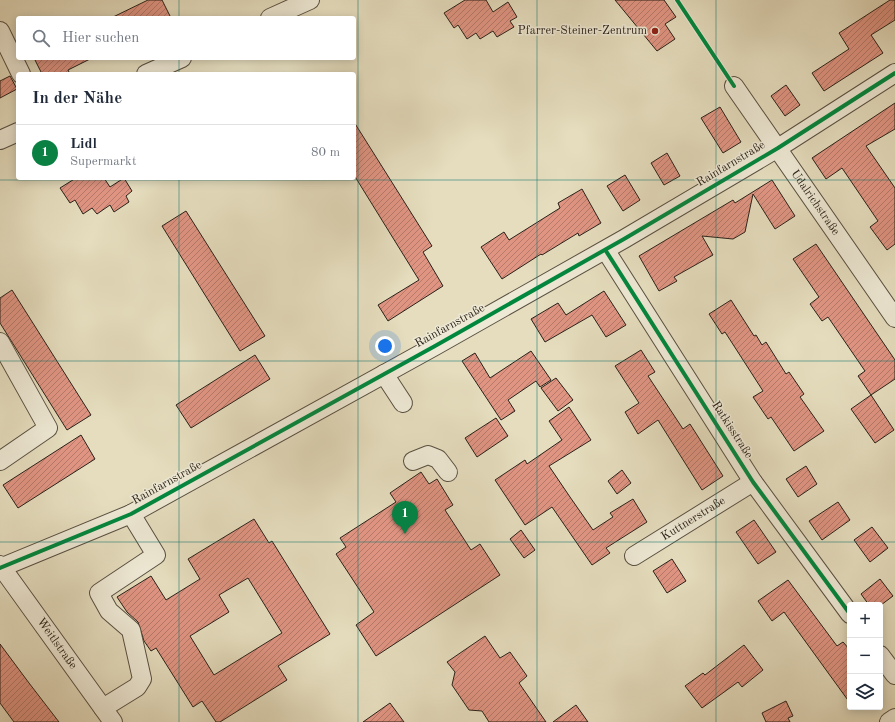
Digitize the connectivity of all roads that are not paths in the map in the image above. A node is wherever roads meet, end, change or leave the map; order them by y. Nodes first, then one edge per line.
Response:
1 (310, 0) edge
2 (274, 16) edge
3 (0, 31) edge
4 (178, 60) edge
5 (20, 72) edge
6 (150, 72) edge
7 (895, 73) edge
8 (734, 86) dead end
9 (16, 133) edge
10 (0, 140) edge
11 (778, 148) junction
12 (606, 250) junction
13 (895, 318) edge
14 (0, 342) edge
15 (384, 374) junction
16 (403, 403) dead end
17 (0, 461) edge
18 (413, 461) dead end
19 (448, 472) dead end
20 (754, 482) junction
21 (131, 514) junction
22 (634, 556) dead end
23 (0, 567) edge
24 (847, 610) edge
25 (883, 659) edge
26 (895, 675) edge
27 (108, 715) edge
28 (895, 718) edge
29 (888, 722) edge

1 - 2 street
3 - 5 street
4 - 6 street
7 - 11 street, Rainfarnstraße
8 - 11 street, Udalrichstraße
9 - 10 street
11 - 12 street, Rainfarnstraße
11 - 13 street, Udalrichstraße
12 - 15 street, Rainfarnstraße
12 - 20 street, Ratkisstraße
14 - 17 street
15 - 16 street
15 - 21 street, Rainfarnstraße
18 - 19 street
20 - 22 street, Kuttnerstraße
20 - 24 street, Ratkisstraße
21 - 23 street, Rainfarnstraße
21 - 27 street
23 - 27 street, Weitlstraße
25 - 26 street
28 - 29 street

